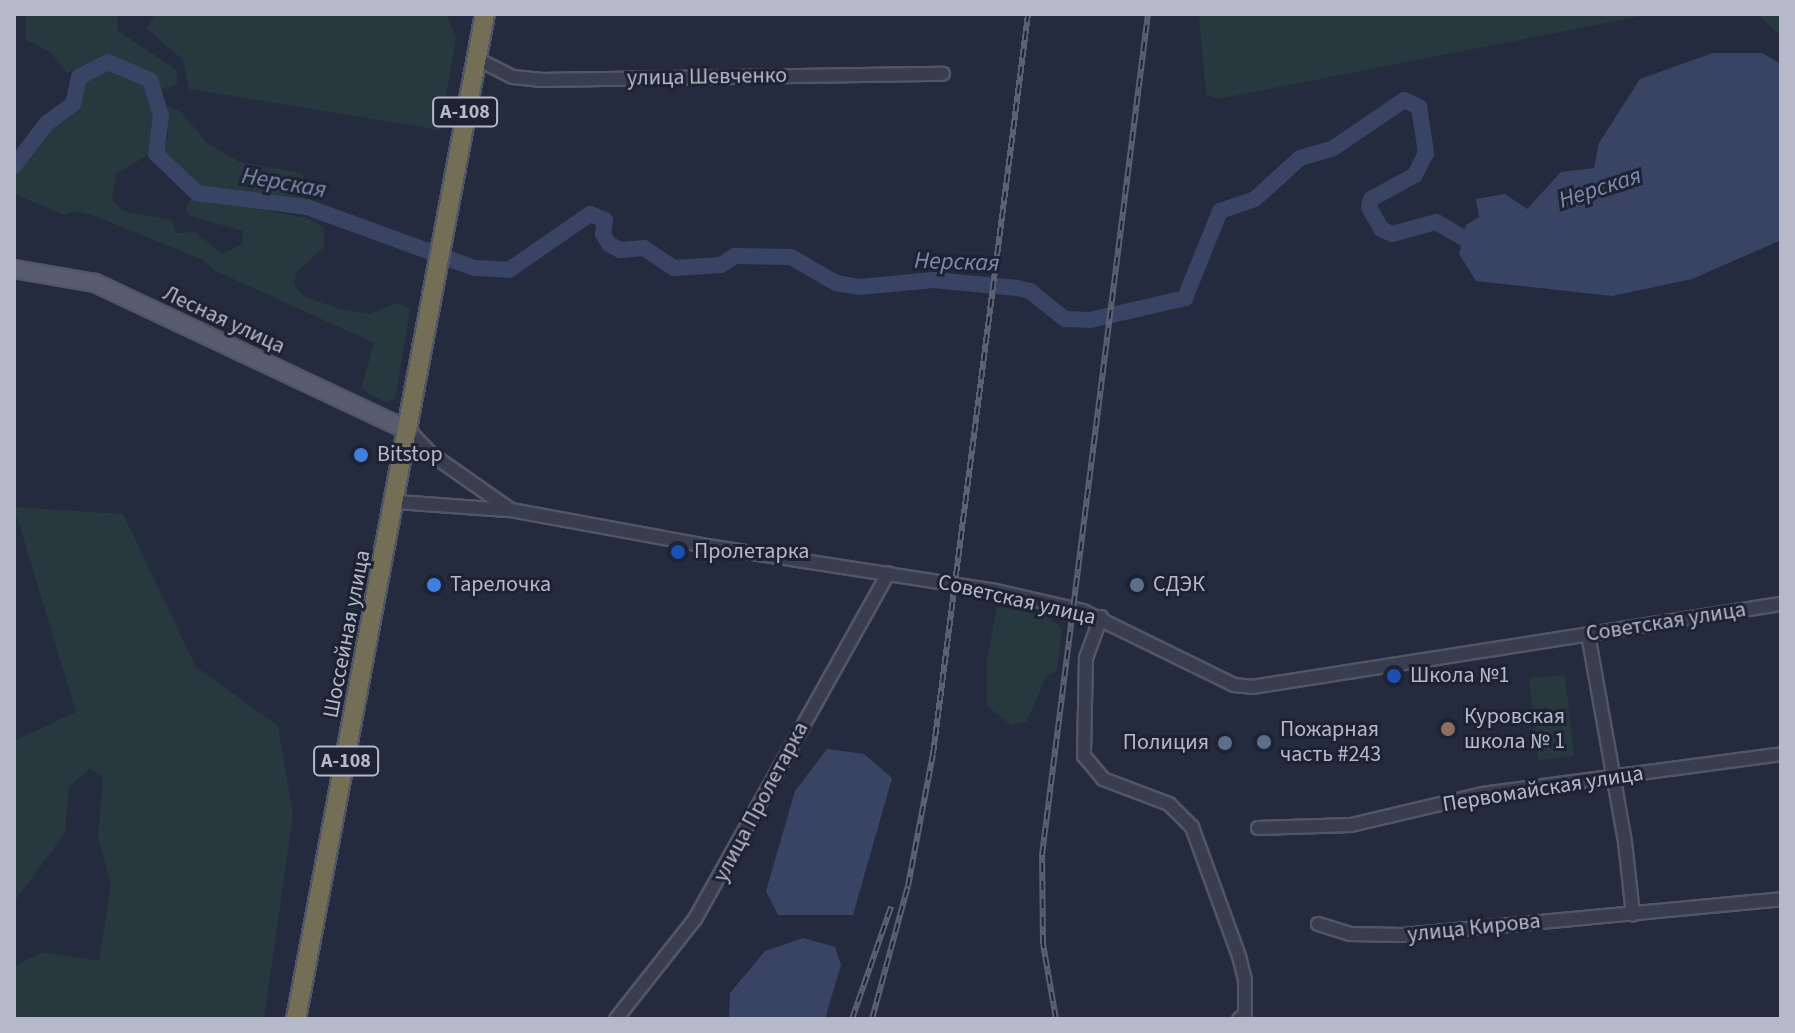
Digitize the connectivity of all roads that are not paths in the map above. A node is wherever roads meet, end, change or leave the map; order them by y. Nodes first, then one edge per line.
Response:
1 (485, 14) edge
2 (475, 58) junction
3 (943, 74) dead end
4 (14, 269) edge
5 (409, 431) junction
6 (397, 502) junction
7 (511, 510) junction
8 (888, 573) junction
9 (1781, 604) edge
10 (1101, 617) junction
11 (1588, 634) junction
12 (1781, 754) edge
13 (1612, 777) junction
14 (1258, 828) dead end
15 (1781, 899) edge
16 (1633, 915) junction
17 (1318, 924) dead end
18 (296, 1019) edge
19 (616, 1019) edge
20 (1239, 1019) edge

1 - 2 highway, А-108
2 - 3 street, улица Шевченко
2 - 5 highway, Шоссейная улица / А-108
4 - 5 main road, Лесная улица
5 - 6 highway, Шоссейная улица / А-108
5 - 7 street, Советская улица
6 - 7 street
6 - 18 highway, Шоссейная улица / А-108
7 - 8 street, Советская улица
8 - 10 street, Советская улица
8 - 19 street, улица Пролетарка
9 - 11 street, Советская улица
10 - 11 street, Советская улица
10 - 20 street
11 - 13 street
12 - 13 street, Первомайская улица
13 - 14 street, Первомайская улица
13 - 16 street
15 - 16 street, улица Кирова
16 - 17 street, улица Кирова

